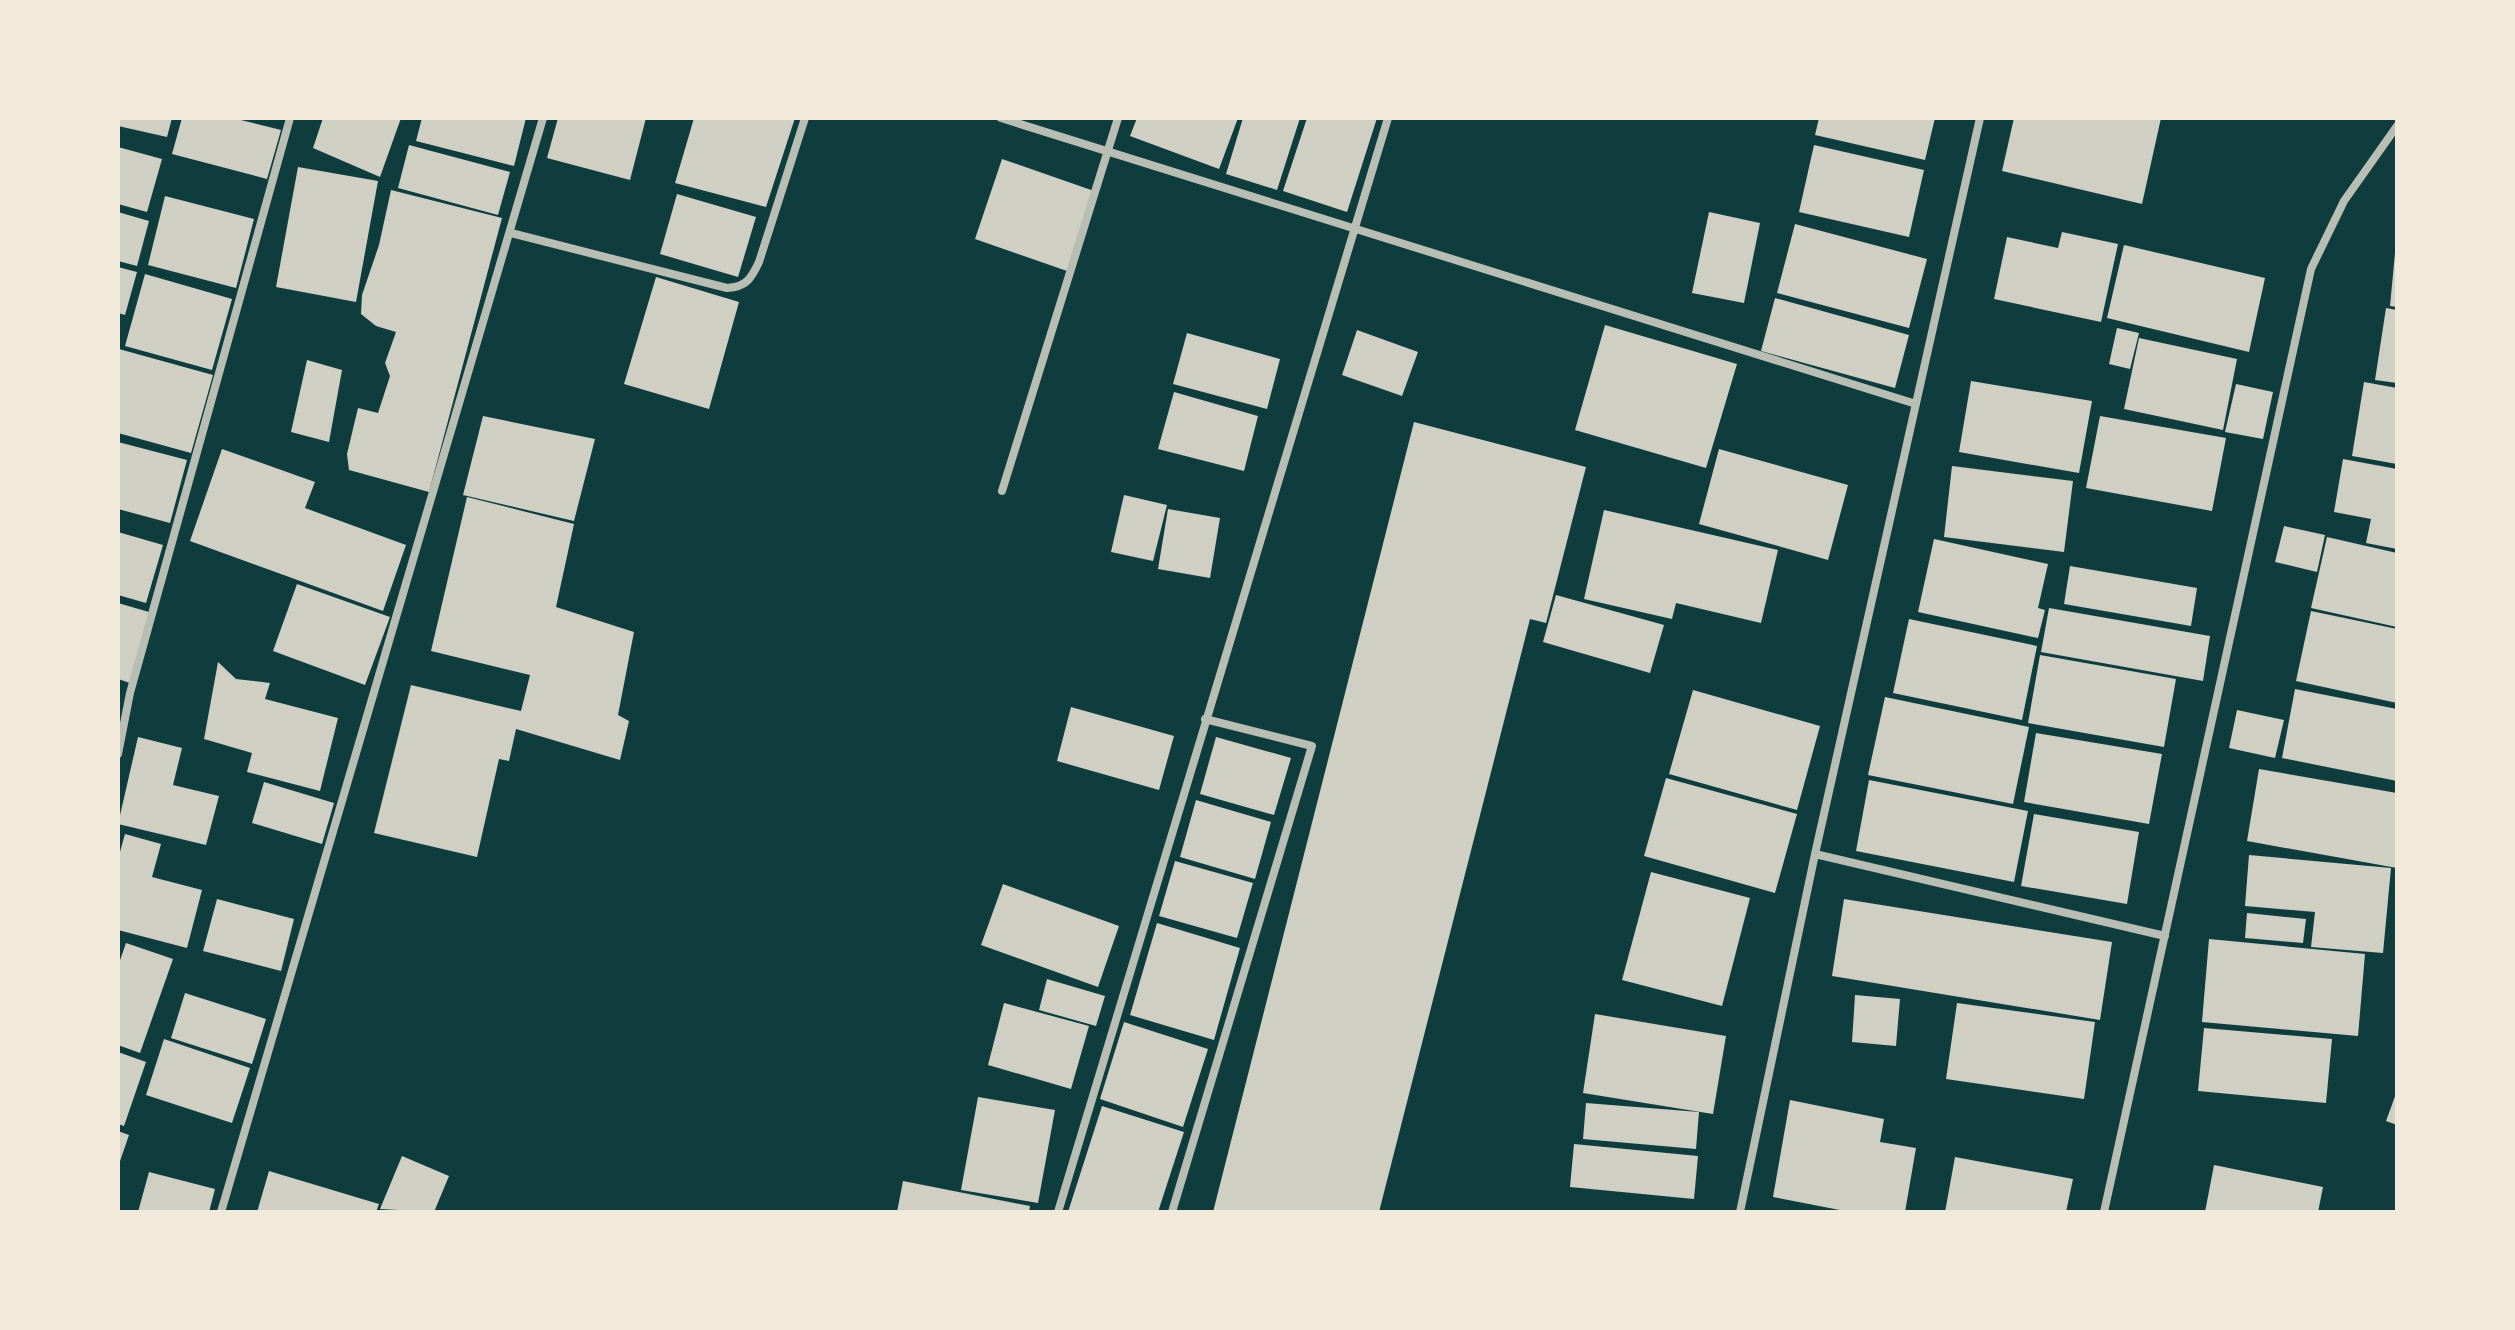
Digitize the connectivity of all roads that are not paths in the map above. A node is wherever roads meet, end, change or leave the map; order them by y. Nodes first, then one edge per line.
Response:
1 (290, 118) edge
2 (543, 118) edge
3 (805, 118) edge
4 (1001, 118) edge
5 (1118, 118) edge
6 (1388, 118) edge
7 (1980, 118) edge
8 (2397, 126) edge
9 (1108, 153) junction
10 (1352, 229) junction
11 (511, 233) junction
12 (1916, 404) junction
13 (1002, 491) dead end
14 (1205, 719) junction
15 (118, 754) edge
16 (1815, 854) junction
17 (2165, 936) junction
18 (221, 1212) edge
19 (1058, 1212) edge
20 (1172, 1212) edge
21 (1740, 1212) edge
22 (2104, 1212) edge

1 - 15 street
2 - 11 street
3 - 11 street
4 - 9 street
5 - 9 street
6 - 10 street
7 - 12 street
8 - 17 street
9 - 10 street
9 - 13 street
10 - 12 street
10 - 14 street
11 - 18 street
12 - 16 street
14 - 19 street
14 - 20 street
16 - 17 street
16 - 21 street
17 - 22 street

